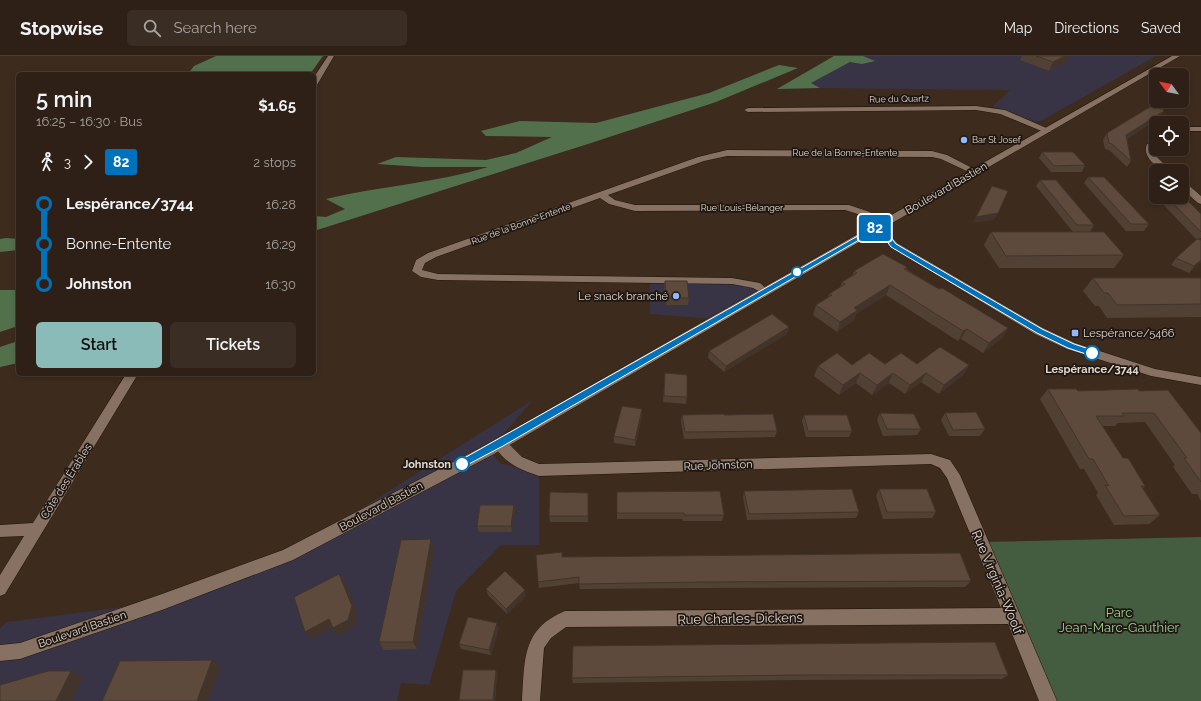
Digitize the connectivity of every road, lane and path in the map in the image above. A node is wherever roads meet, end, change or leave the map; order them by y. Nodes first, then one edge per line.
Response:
1 (331, 56) edge
2 (1177, 56) edge
3 (316, 80) edge
4 (748, 110) dead end
5 (1189, 129) edge
6 (1201, 129) edge
7 (1047, 130) junction
8 (1152, 156) edge
9 (1160, 164) edge
10 (974, 171) junction
11 (1189, 190) edge
12 (602, 195) junction
13 (1201, 201) edge
14 (879, 226) junction
15 (764, 291) junction
16 (131, 376) edge
17 (1201, 381) edge
18 (500, 444) junction
19 (945, 464) joint
20 (36, 529) junction
21 (0, 531) edge
22 (0, 589) edge
23 (1012, 616) junction
24 (0, 653) edge
25 (531, 701) edge
26 (1048, 701) edge

1 - 3 street
2 - 7 street, Boulevard Bastien
4 - 7 street, Rue du Quartz
5 - 6 street
7 - 10 street, Boulevard Bastien
8 - 9 street
10 - 12 street, Rue de la Bonne-Entente
10 - 14 street, Boulevard Bastien
11 - 13 street
12 - 14 street, Rue Louis-Bélanger
12 - 15 street, Rue de la Bonne-Entente
14 - 15 street, Boulevard Bastien
14 - 17 street, Rue Louis-Bélanger
15 - 18 street, Boulevard Bastien
16 - 20 street, Côte des Érables
18 - 19 street, Rue Johnston
18 - 24 street, Boulevard Bastien
19 - 23 street, Rue Virginia-Woolf
20 - 21 street
20 - 22 street, Côte des Érables
23 - 25 street, Rue Charles-Dickens
23 - 26 street, Rue Virginia-Woolf

